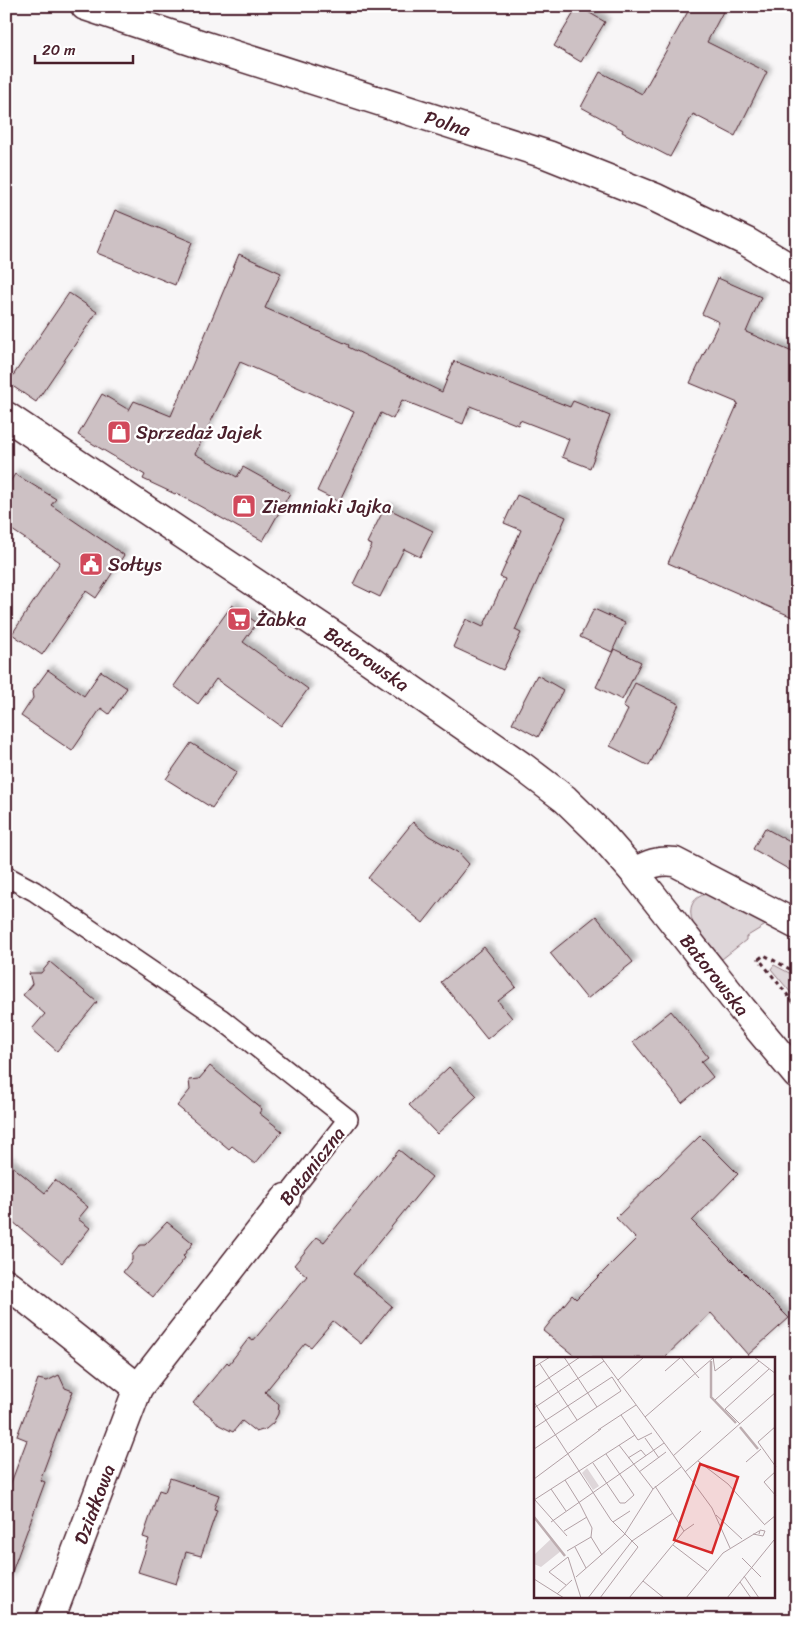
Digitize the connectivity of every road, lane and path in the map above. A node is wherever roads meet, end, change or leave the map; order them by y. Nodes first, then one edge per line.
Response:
1 (86, 6) edge
2 (797, 272) edge
3 (6, 416) edge
4 (634, 872) junction
5 (6, 876) edge
6 (797, 925) edge
7 (797, 972) edge
8 (797, 1007) edge
9 (797, 1075) edge
10 (286, 1198) joint
11 (6, 1284) edge
12 (138, 1388) junction
13 (50, 1620) edge

1 - 2 street, Polna
3 - 4 street, Batorowska
4 - 6 street
4 - 9 street, Batorowska
5 - 10 lane, Botaniczna
7 - 8 path
10 - 12 street, Botaniczna
11 - 12 street
12 - 13 street, Działkowa

